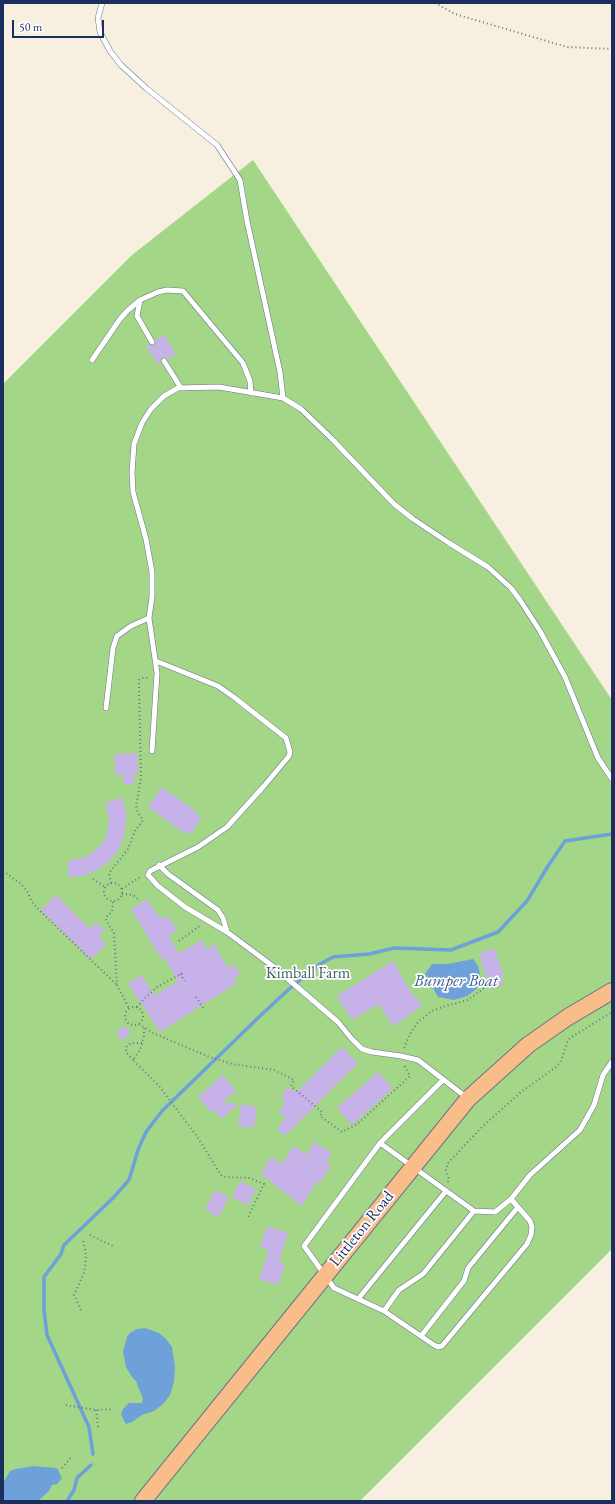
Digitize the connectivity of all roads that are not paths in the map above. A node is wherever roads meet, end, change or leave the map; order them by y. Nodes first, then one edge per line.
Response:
1 (102, 3) edge
2 (140, 300) junction
3 (152, 342) dead end
4 (92, 360) dead end
5 (164, 361) dead end
6 (181, 388) junction
7 (251, 393) junction
8 (283, 398) junction
9 (149, 618) junction
10 (156, 661) junction
11 (106, 708) dead end
12 (152, 751) dead end
13 (612, 779) edge
14 (159, 865) junction
15 (227, 932) junction
16 (612, 991) edge
17 (612, 1062) edge
18 (443, 1080) junction
19 (468, 1099) junction
20 (380, 1143) junction
21 (412, 1167) junction
22 (446, 1191) junction
23 (511, 1199) junction
24 (518, 1207) junction
25 (474, 1211) junction
26 (325, 1275) junction
27 (358, 1299) junction
28 (384, 1310) junction
29 (421, 1336) junction
30 (143, 1501) edge

1 - 8 lane
2 - 3 lane
2 - 4 lane
2 - 7 lane
5 - 6 lane
6 - 7 lane
6 - 9 lane
7 - 8 lane
8 - 13 lane
9 - 10 lane
9 - 11 lane
10 - 12 lane
10 - 14 lane
14 - 15 lane
14 - 15 lane
15 - 18 lane
16 - 19 main road, Littleton Road
17 - 23 lane
18 - 19 lane
18 - 20 lane
19 - 21 main road, Littleton Road
20 - 21 lane
20 - 26 lane
21 - 22 lane
21 - 26 main road, Littleton Road
22 - 25 lane
22 - 27 lane
23 - 24 lane
23 - 25 lane
24 - 29 lane
24 - 29 lane
25 - 28 lane
26 - 27 lane
26 - 30 main road, Littleton Road
27 - 28 lane
28 - 29 lane

